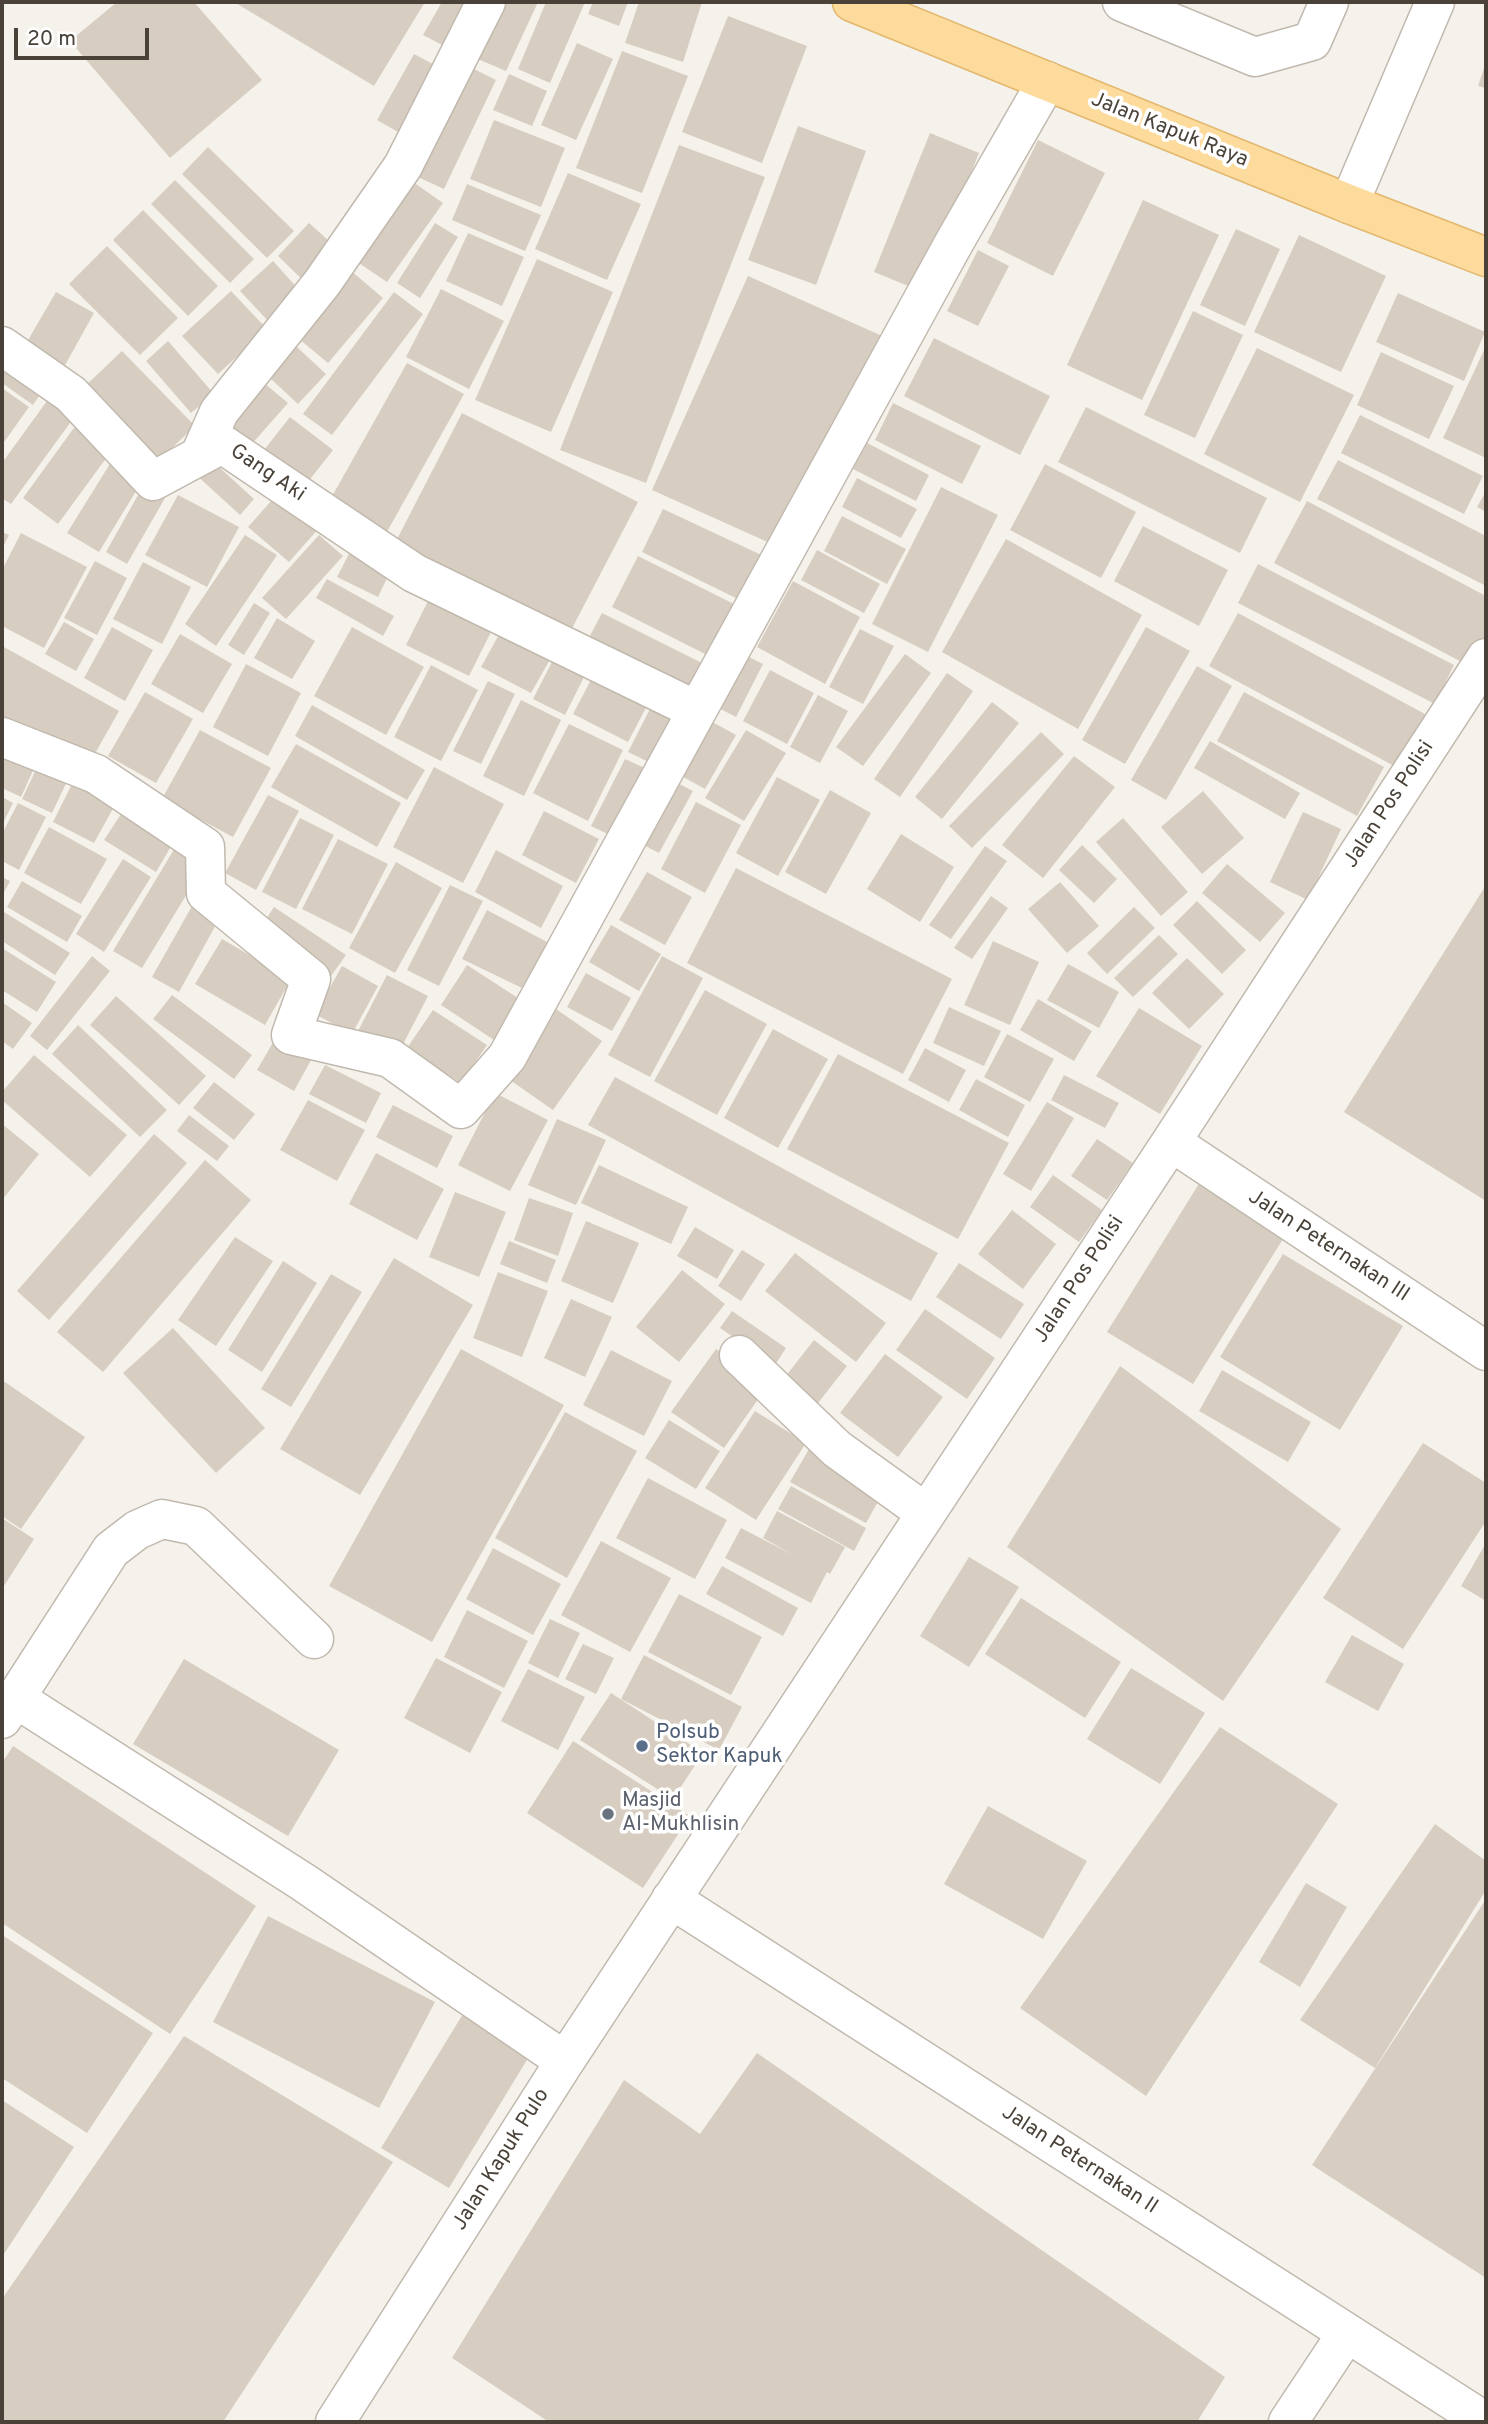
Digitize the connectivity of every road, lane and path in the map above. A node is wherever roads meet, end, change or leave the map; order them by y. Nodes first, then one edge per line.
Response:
1 (486, 2) edge
2 (852, 2) edge
3 (1122, 2) edge
4 (1329, 2) edge
5 (1435, 2) edge
6 (1047, 81) junction
7 (1349, 204) junction
8 (1486, 257) edge
9 (2, 346) edge
10 (200, 455) junction
11 (1486, 658) edge
12 (696, 710) junction
13 (2, 737) edge
14 (1171, 1143) junction
15 (1486, 1351) edge
16 (739, 1355) dead end
17 (926, 1513) junction
18 (314, 1639) dead end
19 (9, 1708) edge
20 (671, 1899) junction
21 (565, 2061) junction
22 (1347, 2333) junction
23 (335, 2422) edge
24 (1288, 2422) edge
25 (1486, 2422) edge

1 - 10 street, Gang Aki
2 - 6 main road, Jalan Kapuk Raya
3 - 4 street
5 - 7 street
6 - 7 main road, Jalan Kapuk Raya
6 - 12 street
7 - 8 main road, Jalan Kapuk Raya
9 - 10 street
10 - 12 street, Gang Aki
11 - 14 street, Jalan Pos Polisi
12 - 13 street
14 - 15 street, Jalan Peternakan III
14 - 17 street, Jalan Pos Polisi
16 - 17 street
17 - 20 street, Jalan Pos Polisi
18 - 19 street
19 - 21 street
20 - 21 street, Jalan Kapuk Pulo
20 - 22 street, Jalan Peternakan II
21 - 23 street, Jalan Kapuk Pulo
22 - 24 street
22 - 25 street, Jalan Peternakan II

